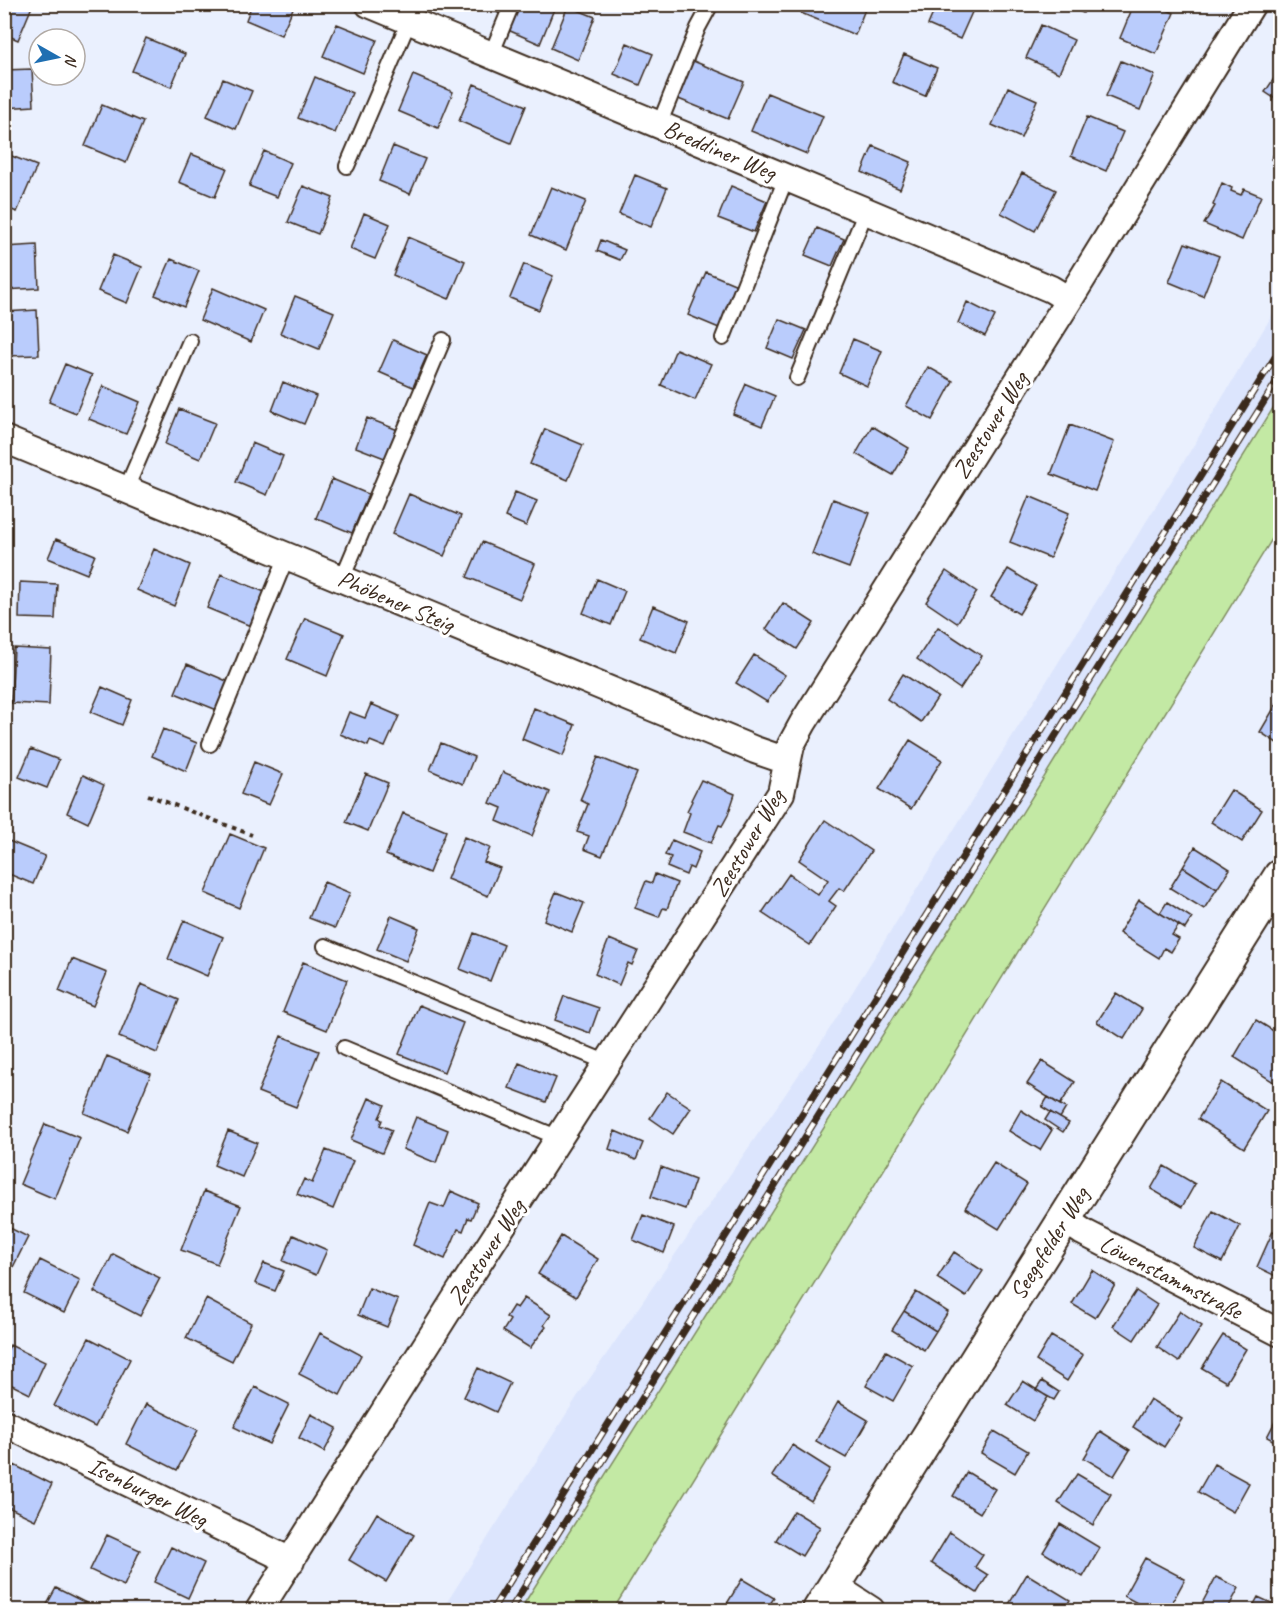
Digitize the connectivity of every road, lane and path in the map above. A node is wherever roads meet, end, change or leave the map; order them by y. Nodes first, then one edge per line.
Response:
1 (369, 4) edge
2 (512, 4) edge
3 (711, 4) edge
4 (1252, 4) edge
5 (409, 21) junction
6 (491, 55) junction
7 (659, 125) junction
8 (347, 165) dead end
9 (786, 178) junction
10 (866, 211) junction
11 (1069, 300) junction
12 (723, 338) dead end
13 (443, 340) dead end
14 (190, 341) dead end
15 (797, 378) dead end
16 (4, 439) edge
17 (126, 489) junction
18 (287, 556) junction
19 (342, 579) junction
20 (210, 744) dead end
21 (787, 761) junction
22 (148, 795) dead end
23 (252, 836) dead end
24 (1278, 884) edge
25 (325, 946) dead end
26 (344, 1048) dead end
27 (608, 1063) junction
28 (559, 1138) junction
29 (1064, 1219) junction
30 (1281, 1333) edge
31 (4, 1423) edge
32 (291, 1561) junction
33 (827, 1598) edge
34 (259, 1611) edge
35 (871, 1611) edge

1 - 5 street, Breddiner Weg
2 - 6 lane
3 - 7 lane
4 - 11 street, Zeestower Weg
5 - 6 street, Breddiner Weg
5 - 8 lane
6 - 7 street, Breddiner Weg
7 - 9 street, Breddiner Weg
9 - 10 street, Breddiner Weg
9 - 12 lane
10 - 11 street, Breddiner Weg
10 - 15 lane
11 - 21 street, Zeestower Weg
13 - 19 lane
14 - 17 lane
16 - 17 street, Phöbener Steig
17 - 18 street, Phöbener Steig
18 - 19 street, Phöbener Steig
18 - 20 lane
19 - 21 street, Phöbener Steig
21 - 27 street, Zeestower Weg
22 - 23 path
24 - 29 street, Seegefelder Weg
25 - 27 lane
26 - 28 lane
27 - 28 street, Zeestower Weg
28 - 32 street, Zeestower Weg
29 - 30 street, Löwenstammstraße
29 - 33 street, Seegefelder Weg
31 - 32 street, Isenburger Weg
32 - 34 street, Zeestower Weg
33 - 35 street

